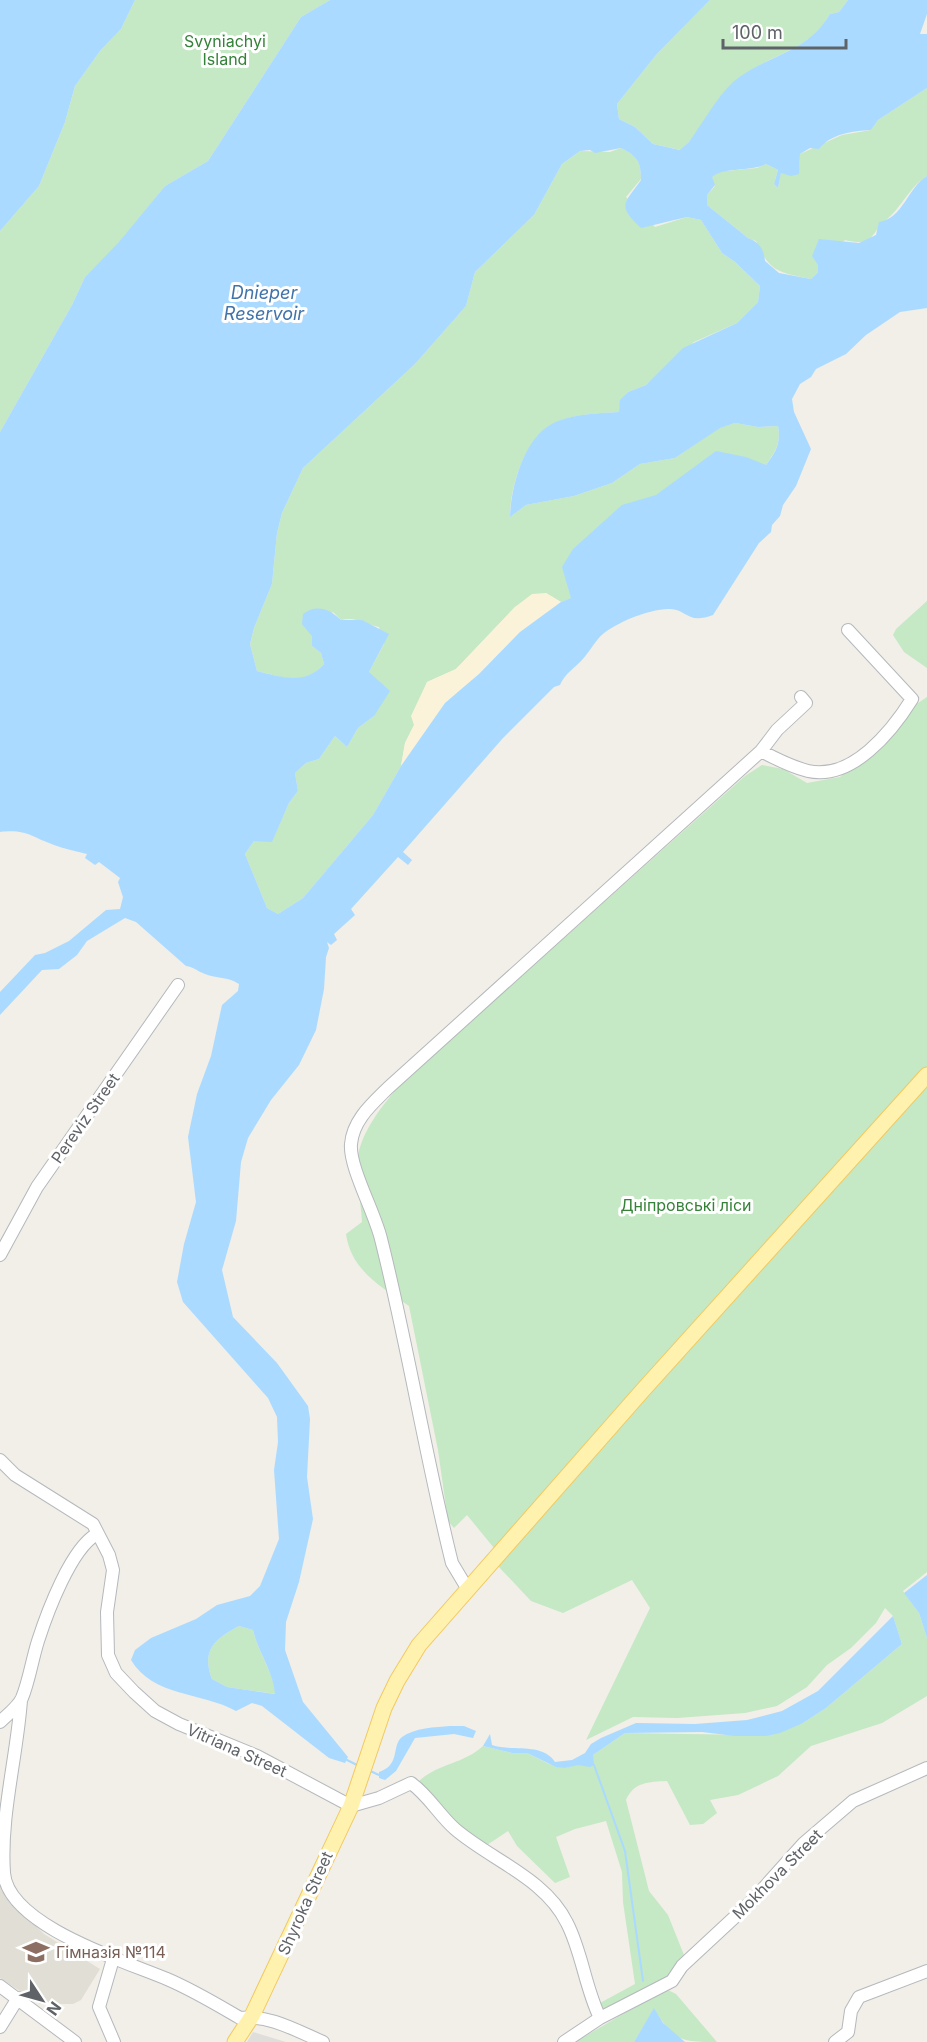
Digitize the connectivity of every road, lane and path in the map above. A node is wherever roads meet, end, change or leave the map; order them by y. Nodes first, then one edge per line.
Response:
1 (848, 630) dead end
2 (801, 697) dead end
3 (761, 752) junction
4 (178, 985) dead end
5 (927, 1075) edge
6 (0, 1255) edge
7 (0, 1460) edge
8 (97, 1534) junction
9 (467, 1588) junction
10 (21, 1700) junction
11 (0, 1722) edge
12 (927, 1768) edge
13 (351, 1806) junction
14 (112, 1959) junction
15 (927, 1971) edge
16 (0, 1986) edge
17 (18, 1998) junction
18 (252, 2016) junction
19 (600, 2018) junction
20 (0, 2027) edge
21 (75, 2042) edge
22 (114, 2042) edge
23 (235, 2042) edge
24 (323, 2042) edge
25 (564, 2042) edge
26 (835, 2042) edge

1 - 3 street
2 - 3 street
3 - 9 street
4 - 6 street, Pereviz Street
5 - 9 main road, Shyroka Street
7 - 8 street, Vitriana Street
8 - 10 street
8 - 13 street, Vitriana Street
9 - 13 main road, Shyroka Street
10 - 11 street
10 - 14 street
12 - 19 street, Mokhova Street
13 - 18 main road, Shyroka Street
13 - 19 street
14 - 18 street
14 - 22 street
15 - 26 street
16 - 17 street
17 - 20 street
17 - 21 street
18 - 23 main road, Shyroka Street
18 - 24 street
19 - 25 street

